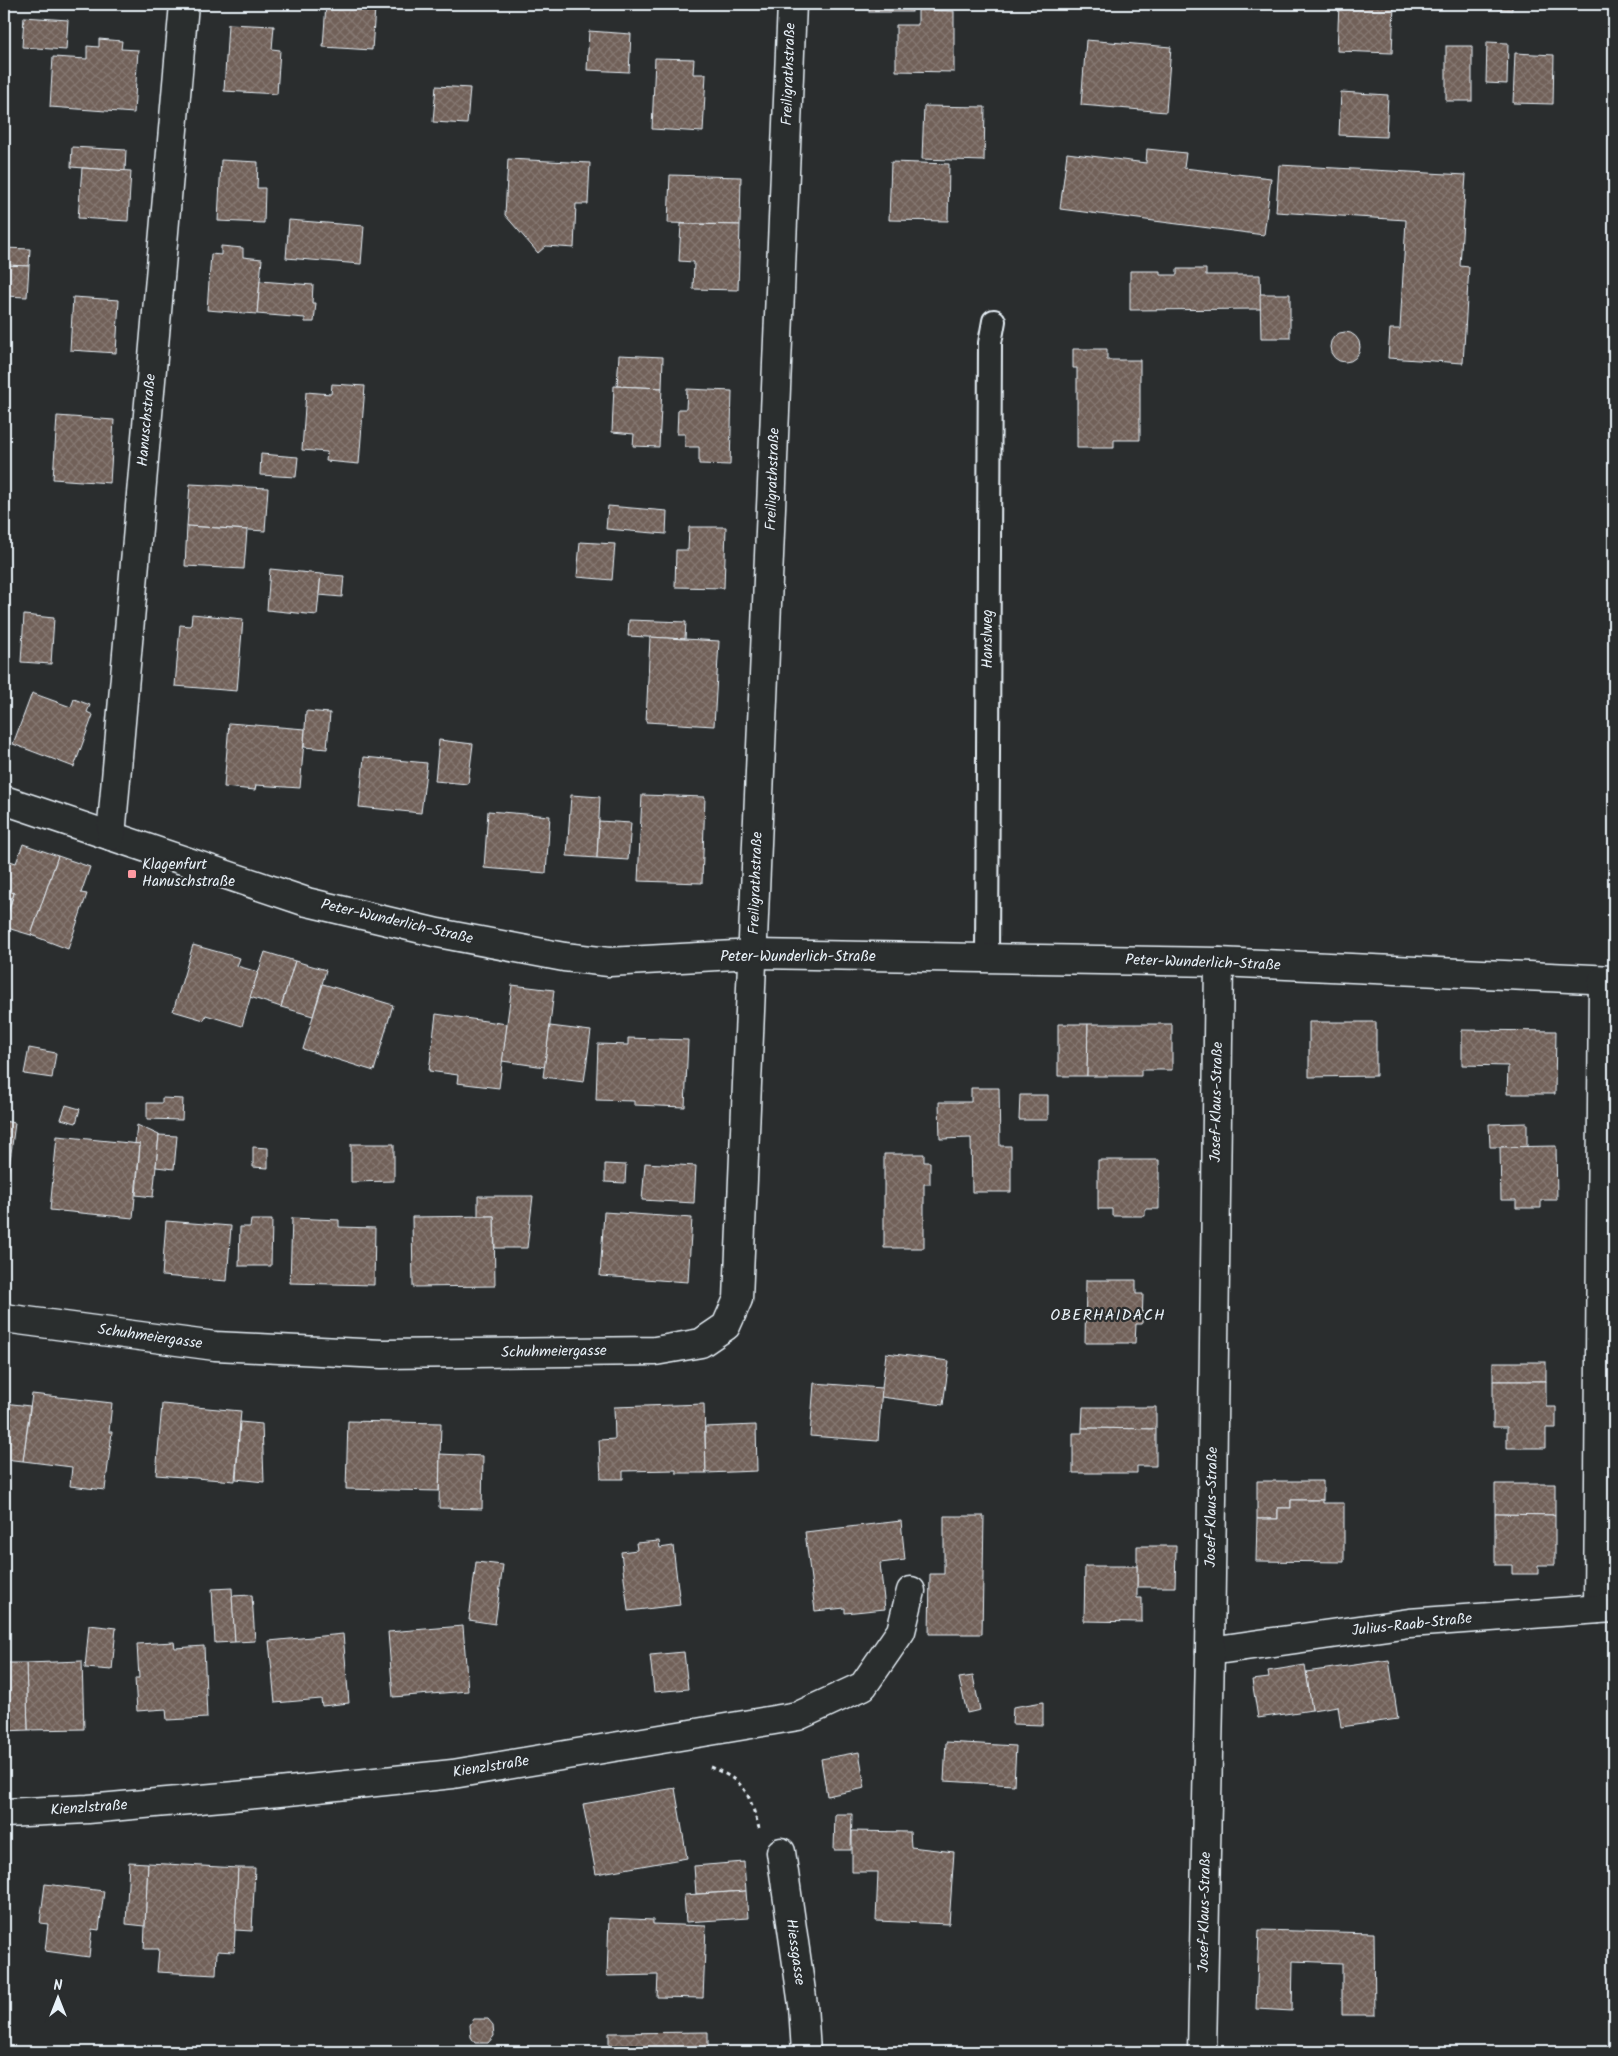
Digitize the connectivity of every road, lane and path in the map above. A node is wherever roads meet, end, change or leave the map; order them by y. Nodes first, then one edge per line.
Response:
1 (184, 4) edge
2 (792, 4) edge
3 (994, 321) dead end
4 (4, 800) edge
5 (111, 836) junction
6 (753, 954) junction
7 (987, 958) junction
8 (1219, 962) junction
9 (1608, 980) edge
10 (4, 1318) edge
11 (911, 1591) dead end
12 (1606, 1608) edge
13 (1210, 1651) junction
14 (704, 1765) dead end
15 (4, 1814) edge
16 (781, 1852) joint
17 (806, 2052) edge
18 (1202, 2052) edge

1 - 5 street, Hanuschstraße
2 - 6 street, Freiligrathstraße
3 - 7 lane, Hanslweg
4 - 5 street, Peter-Wunderlich-Straße
5 - 6 street, Peter-Wunderlich-Straße
6 - 7 street, Peter-Wunderlich-Straße
6 - 10 street, Schuhmeiergasse
7 - 8 street, Peter-Wunderlich-Straße
8 - 9 street, Peter-Wunderlich-Straße
8 - 13 street, Josef-Klaus-Straße
9 - 12 street
11 - 15 street, Kienzlstraße
12 - 13 street, Julius-Raab-Straße
13 - 18 street, Josef-Klaus-Straße
14 - 16 path
16 - 17 street, Hiessgasse

